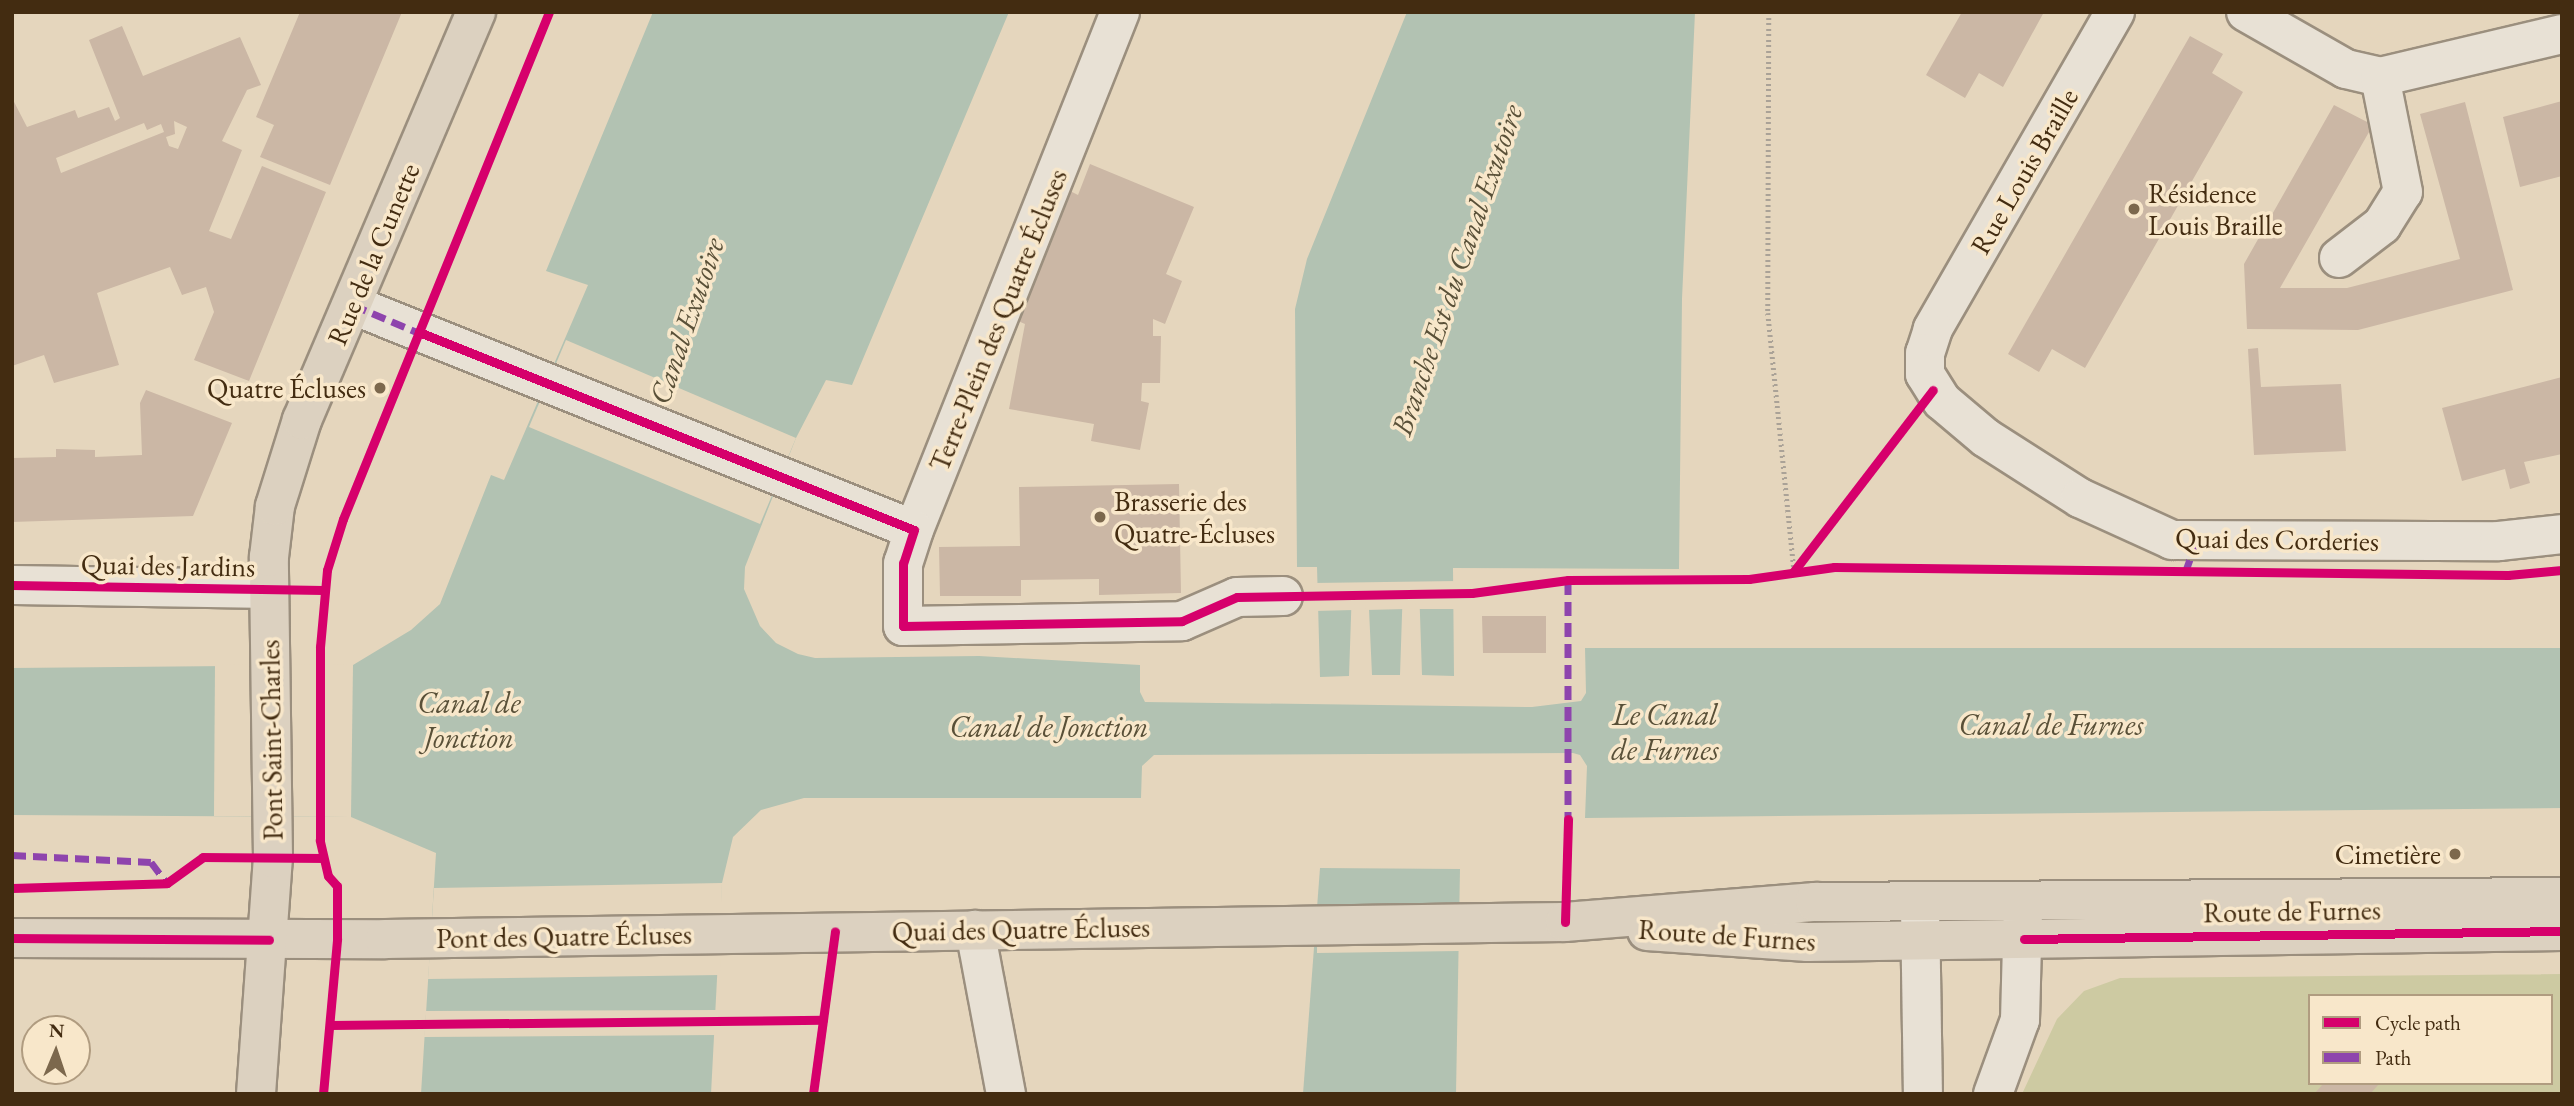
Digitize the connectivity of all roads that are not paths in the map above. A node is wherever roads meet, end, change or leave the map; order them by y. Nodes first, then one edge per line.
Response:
1 (476, 12) edge
2 (1120, 12) edge
3 (2115, 12) edge
4 (2246, 12) edge
5 (2562, 34) edge
6 (2380, 77) junction
7 (2339, 258) dead end
8 (353, 305) junction
9 (1933, 329) joint
10 (914, 530) junction
11 (2562, 534) edge
12 (12, 585) edge
13 (1283, 596) dead end
14 (269, 606) junction
15 (2562, 897) edge
16 (1920, 902) junction
17 (2023, 920) junction
18 (1565, 922) junction
19 (1462, 923) joint
20 (975, 930) junction
21 (2562, 931) edge
22 (743, 932) joint
23 (12, 938) edge
24 (269, 940) junction
25 (1921, 941) junction
26 (1004, 1083) edge
27 (256, 1094) edge
28 (1923, 1094) edge
29 (1993, 1094) edge

1 - 8 main road, Rue de la Cunette
2 - 10 street, Terre-Plein des Quatre Écluses
3 - 9 street, Rue Louis Braille
4 - 6 street
5 - 6 street
6 - 7 street
8 - 10 street
8 - 14 main road, Rue de la Cunette
9 - 11 street, Quai des Corderies
10 - 13 street, Terre-Plein des Quatre Écluses
12 - 14 street, Quai des Jardins
14 - 24 main road, Pont Saint-Charles
15 - 17 main road, Route de Furnes
16 - 17 main road, Route de Furnes
16 - 18 main road, Route de Furnes
16 - 25 street
17 - 21 main road, Route de Furnes
17 - 25 main road, Route de Furnes
17 - 29 street
18 - 19 main road, Route de Furnes
18 - 25 main road, Route de Furnes
19 - 20 main road, Quai des Quatre Écluses
20 - 22 main road, Quai des Quatre Écluses
20 - 26 street
22 - 24 main road, Pont des Quatre Écluses
23 - 24 main road
24 - 27 main road, Pont Saint-Charles
25 - 28 street

